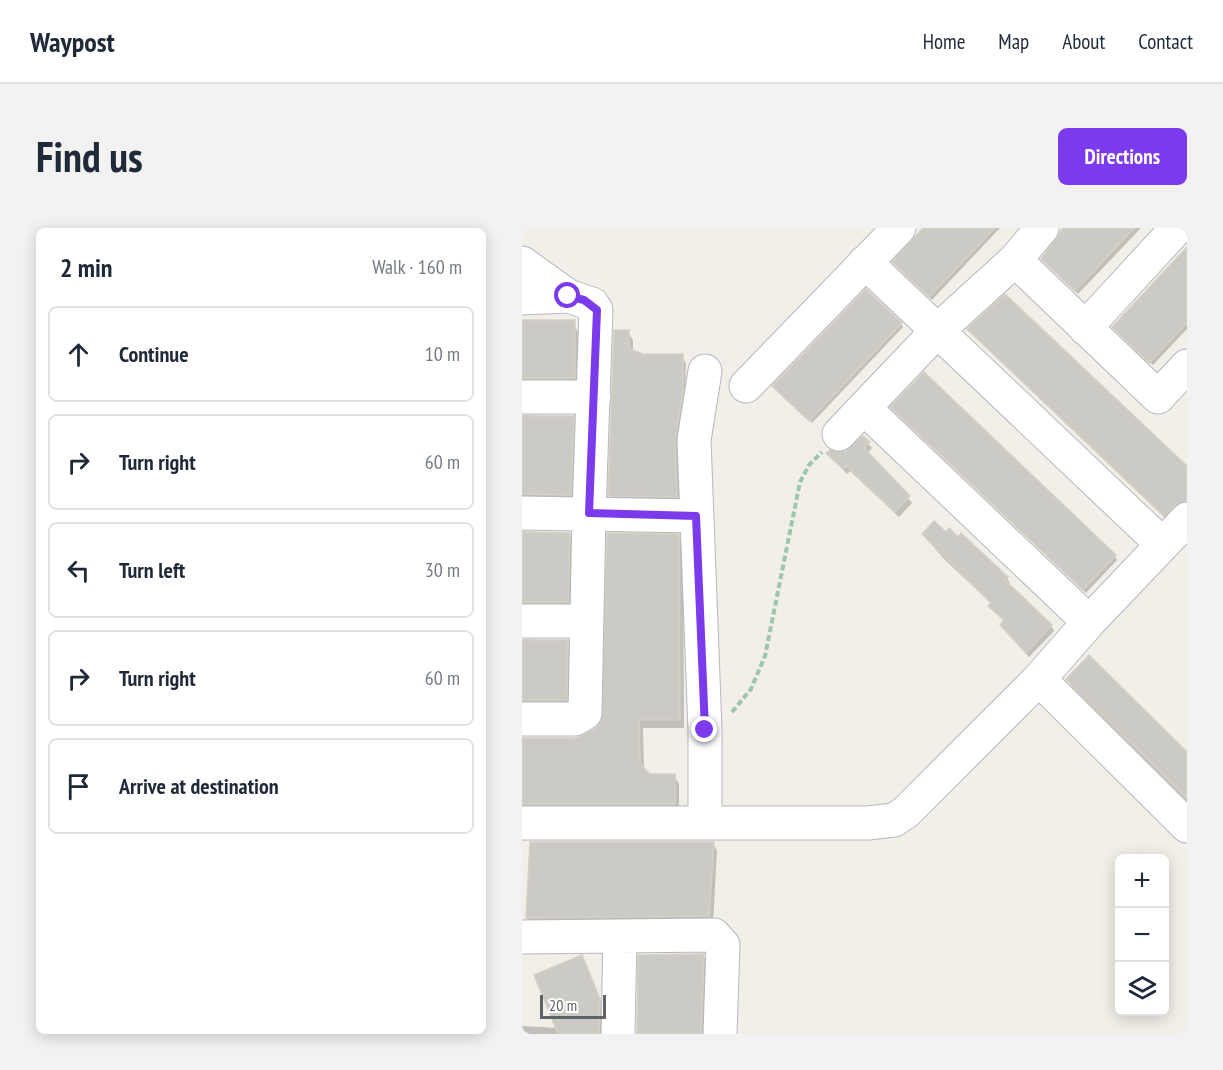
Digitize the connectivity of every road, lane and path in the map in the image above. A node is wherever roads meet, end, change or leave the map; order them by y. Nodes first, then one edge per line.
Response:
1 (898, 228) edge
2 (1042, 228) edge
3 (1177, 228) edge
4 (1015, 260) junction
5 (865, 262) junction
6 (522, 263) edge
7 (568, 296) junction
8 (522, 298) edge
9 (1085, 328) junction
10 (937, 331) junction
11 (1187, 366) edge
12 (705, 371) dead end
13 (746, 386) dead end
14 (522, 397) edge
15 (594, 397) junction
16 (864, 408) junction
17 (839, 434) joint
18 (522, 513) edge
19 (589, 513) junction
20 (696, 516) junction
21 (1187, 519) edge
22 (1162, 544) junction
23 (522, 621) edge
24 (586, 621) junction
25 (1089, 621) junction
26 (1039, 680) junction
27 (522, 719) edge
28 (705, 730) junction
29 (705, 822) junction
30 (522, 823) edge
31 (1187, 826) edge
32 (522, 937) edge
33 (620, 937) junction
34 (618, 1034) edge
35 (720, 1034) edge

1 - 5 street
2 - 4 street
3 - 9 street
4 - 9 street
4 - 10 street
5 - 10 street
5 - 13 street
6 - 7 street
7 - 8 street
7 - 15 street
9 - 11 street
10 - 16 street
10 - 22 street
12 - 20 street
14 - 15 street
15 - 19 street
16 - 17 street
16 - 25 street
17 - 28 path
18 - 19 street
19 - 20 street
19 - 24 street
20 - 28 street
21 - 22 street
22 - 25 street
23 - 24 street
24 - 27 street
25 - 26 street
26 - 29 street
26 - 31 street
28 - 29 street
29 - 30 street
32 - 33 street
33 - 34 street
33 - 35 street

